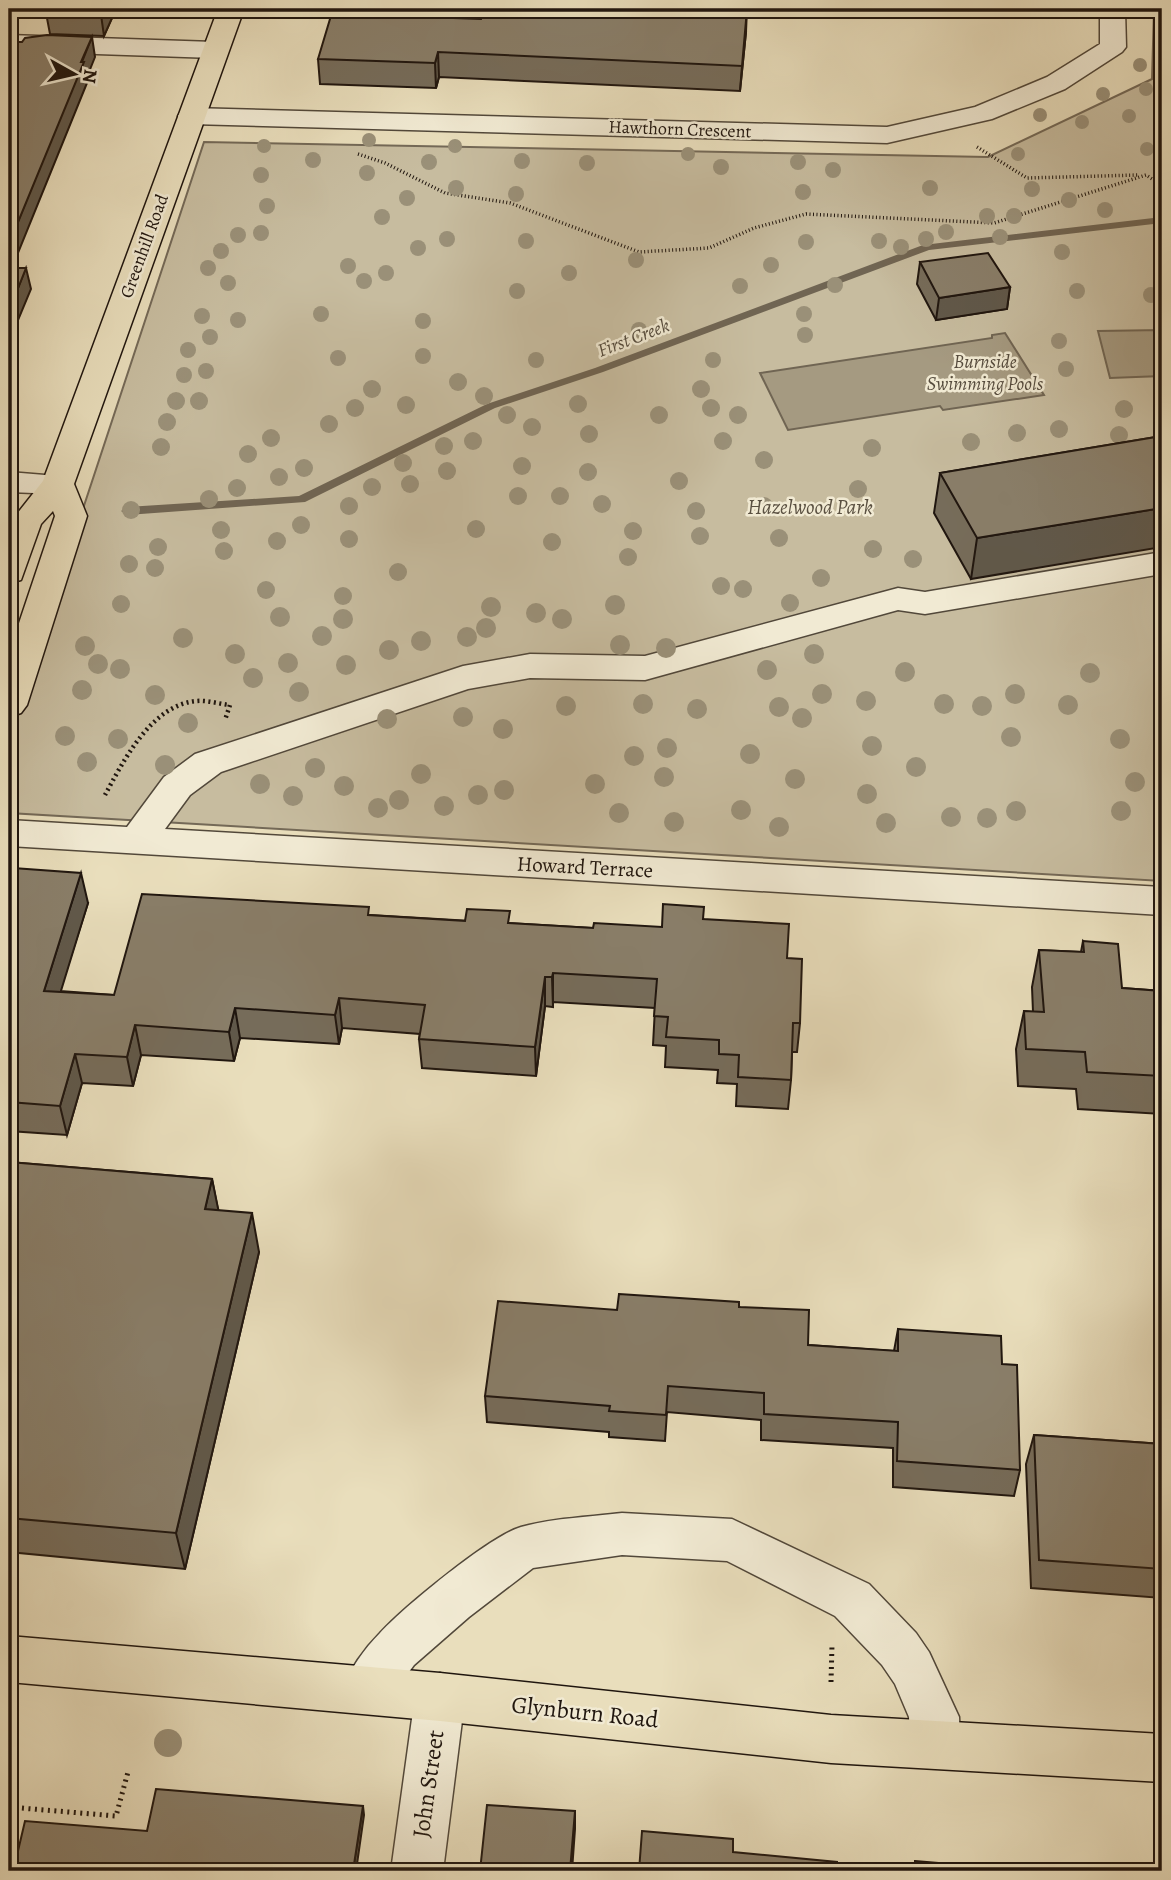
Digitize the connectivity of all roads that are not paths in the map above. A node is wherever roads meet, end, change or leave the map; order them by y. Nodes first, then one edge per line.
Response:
1 (231, 9) edge
2 (1112, 9) edge
3 (9, 43) edge
4 (214, 50) junction
5 (191, 116) junction
6 (9, 482) edge
7 (58, 484) junction
8 (1162, 563) edge
9 (9, 572) edge
10 (9, 705) edge
11 (9, 833) edge
12 (136, 841) junction
13 (1162, 901) edge
14 (9, 1659) edge
15 (366, 1690) junction
16 (440, 1697) junction
17 (935, 1743) junction
18 (1162, 1758) edge
19 (417, 1871) edge

1 - 4 main road, Greenhill Road
2 - 5 street, Hawthorn Crescent
3 - 4 street
4 - 5 main road, Greenhill Road
5 - 7 main road, Greenhill Road
6 - 7 street
7 - 9 main road, Greenhill Road
7 - 10 main road
8 - 12 street
11 - 12 street, Howard Terrace
12 - 13 street, Howard Terrace
14 - 15 main road, Glynburn Road
15 - 16 main road, Glynburn Road
15 - 17 street
16 - 17 main road, Glynburn Road
16 - 19 street, John Street
17 - 18 main road, Glynburn Road

